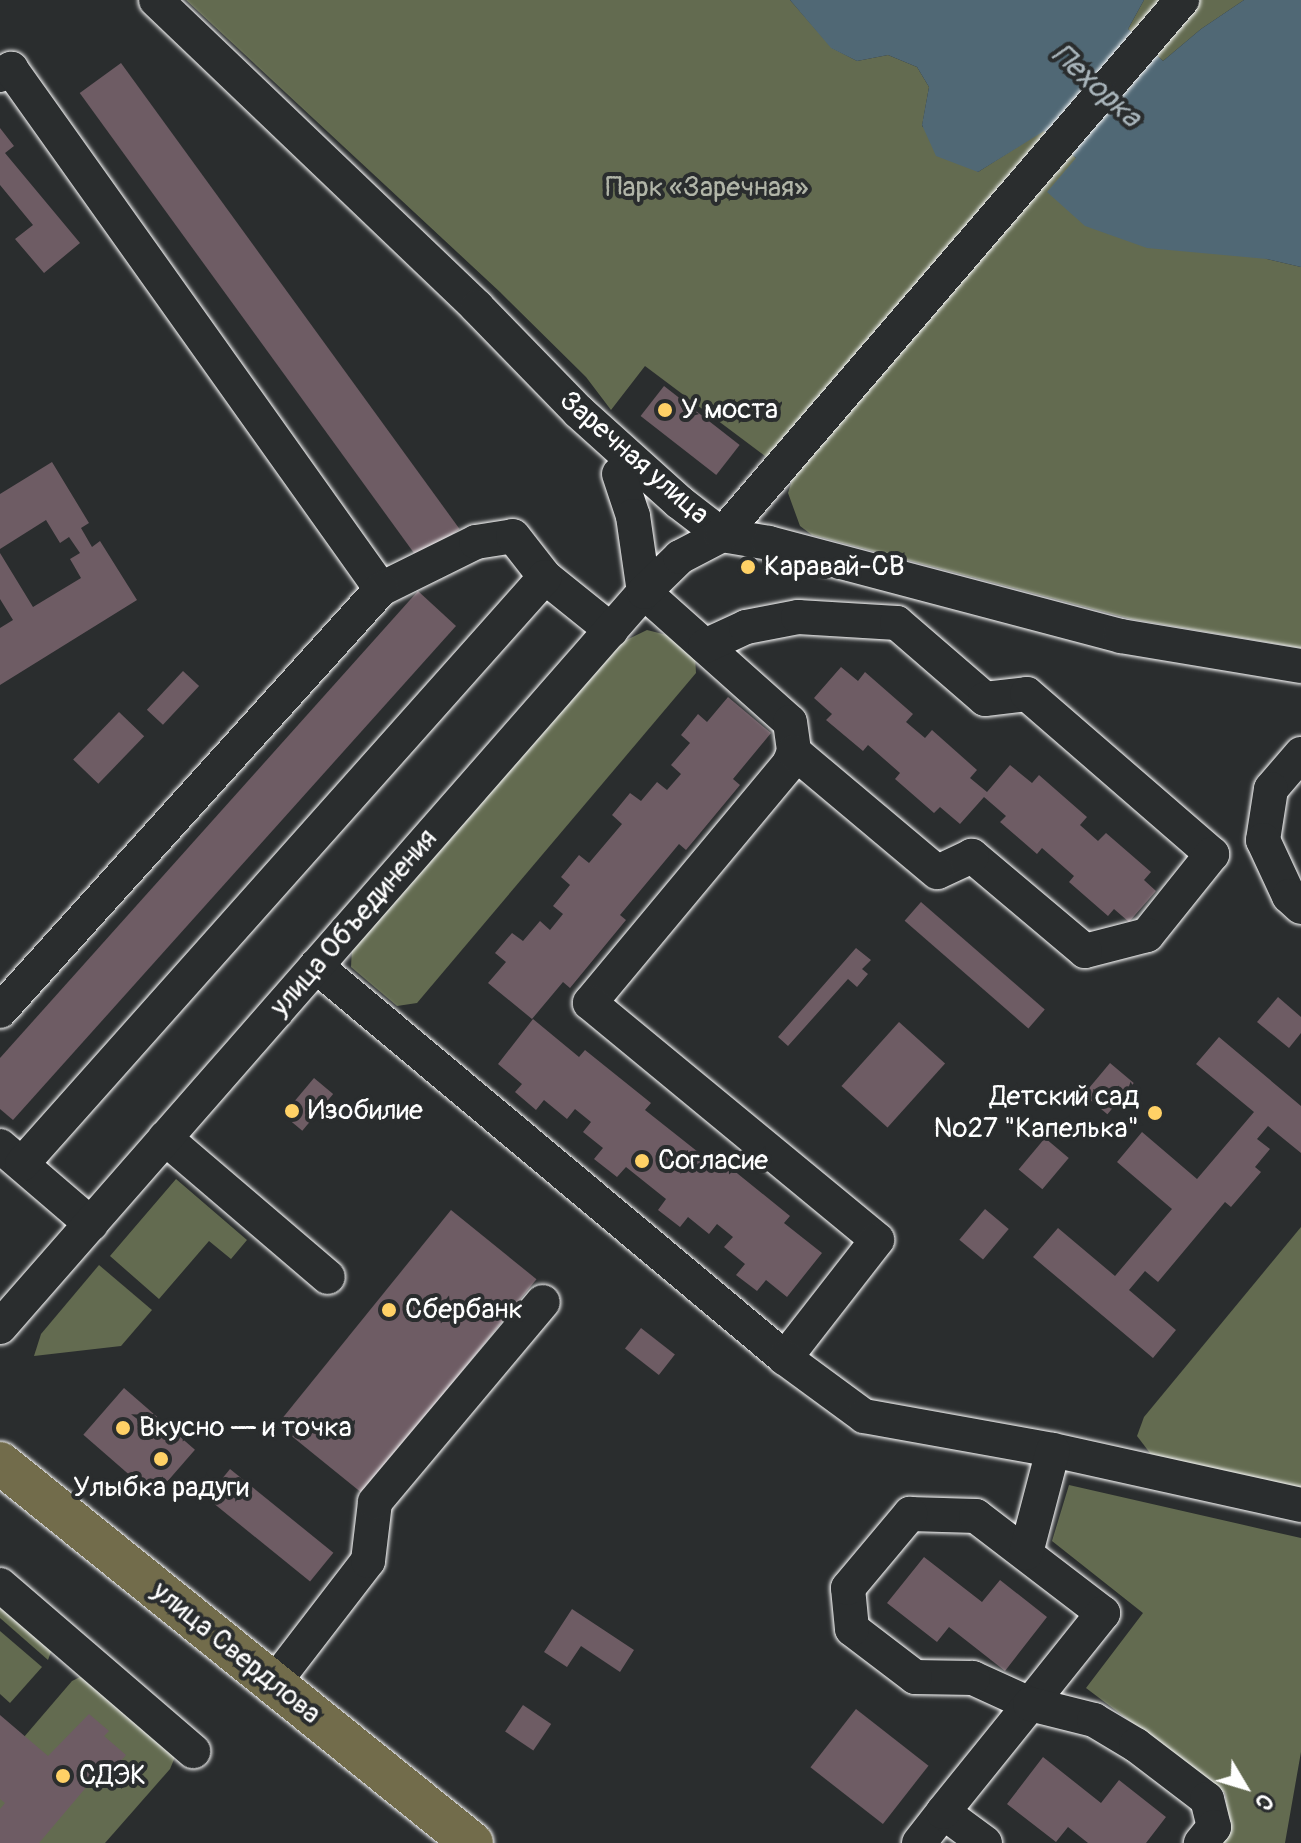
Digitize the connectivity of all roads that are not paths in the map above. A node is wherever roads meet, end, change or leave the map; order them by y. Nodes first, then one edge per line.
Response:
1 (156, 0) edge
2 (1182, 0) edge
3 (0, 75) edge
4 (619, 474) dead end
5 (722, 535) junction
6 (545, 577) junction
7 (381, 589) junction
8 (644, 592) junction
9 (611, 630) junction
10 (705, 646) junction
11 (1301, 666) edge
12 (794, 752) junction
13 (1301, 754) edge
14 (1301, 907) edge
15 (316, 966) junction
16 (0, 1011) edge
17 (165, 1138) junction
18 (11, 1155) edge
19 (91, 1224) junction
20 (328, 1277) dead end
21 (543, 1302) dead end
22 (0, 1327) edge
23 (785, 1358) junction
24 (1053, 1450) junction
25 (0, 1463) edge
26 (1301, 1505) edge
27 (1026, 1553) junction
28 (0, 1585) edge
29 (274, 1683) junction
30 (1030, 1704) junction
31 (193, 1751) dead end
32 (943, 1812) junction
33 (472, 1843) edge
34 (919, 1843) edge
35 (985, 1843) edge
36 (1201, 1843) edge

1 - 5 street, Заречная улица
2 - 5 street
3 - 7 street
4 - 8 street
5 - 8 street, улица Объединения
5 - 11 street, Заречная улица
6 - 7 street
6 - 9 street
6 - 18 street
7 - 16 street
8 - 9 street, улица Объединения
8 - 10 street
9 - 15 street, улица Объединения
10 - 12 street
10 - 12 street
12 - 23 street
13 - 14 street
15 - 17 street, улица Объединения
15 - 23 street
17 - 19 street, улица Объединения
17 - 20 street
18 - 19 street
19 - 22 street, улица Объединения
21 - 29 street
23 - 24 street
24 - 26 street
24 - 27 street
25 - 29 main road, улица Свердлова
27 - 30 street
27 - 30 street
28 - 31 street
29 - 33 main road, улица Свердлова
30 - 32 street
30 - 36 street
32 - 34 street
32 - 35 street

